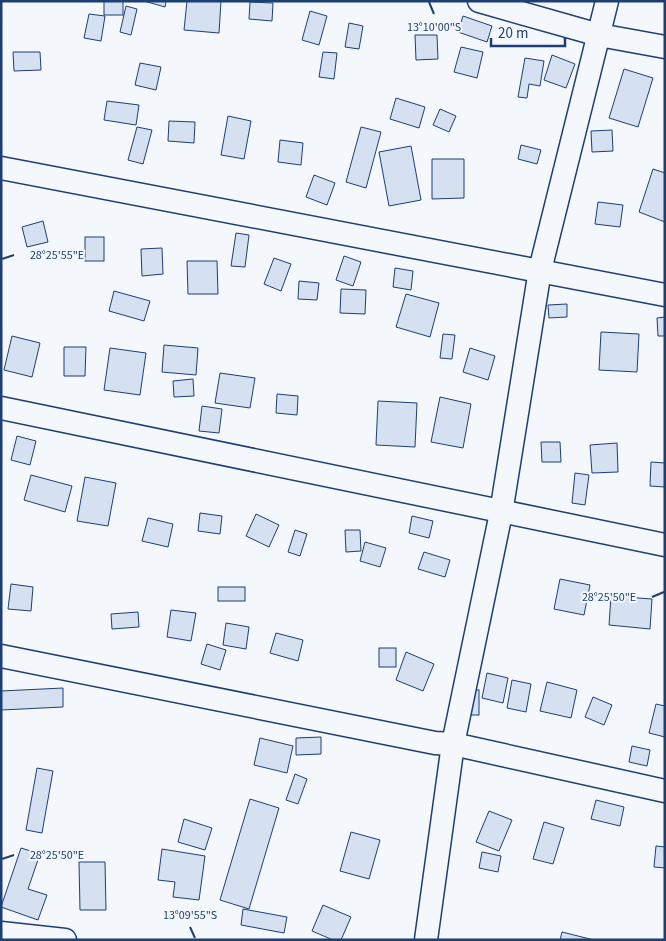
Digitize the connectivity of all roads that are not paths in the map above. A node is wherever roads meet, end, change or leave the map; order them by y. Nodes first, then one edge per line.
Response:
1 (479, 1) edge
2 (607, 1) edge
3 (599, 35) junction
4 (665, 47) edge
5 (1, 168) edge
6 (540, 270) junction
7 (665, 295) edge
8 (1, 408) edge
9 (500, 513) junction
10 (665, 546) edge
11 (1, 656) edge
12 (453, 744) junction
13 (665, 791) edge
14 (1, 933) edge
15 (64, 940) edge
16 (426, 940) edge

1 - 3 street
2 - 3 street
3 - 4 street
3 - 6 street
5 - 6 street
6 - 7 street
6 - 9 street
8 - 9 street
9 - 10 street
9 - 12 street
11 - 12 street
12 - 13 street
12 - 16 street
14 - 15 street

